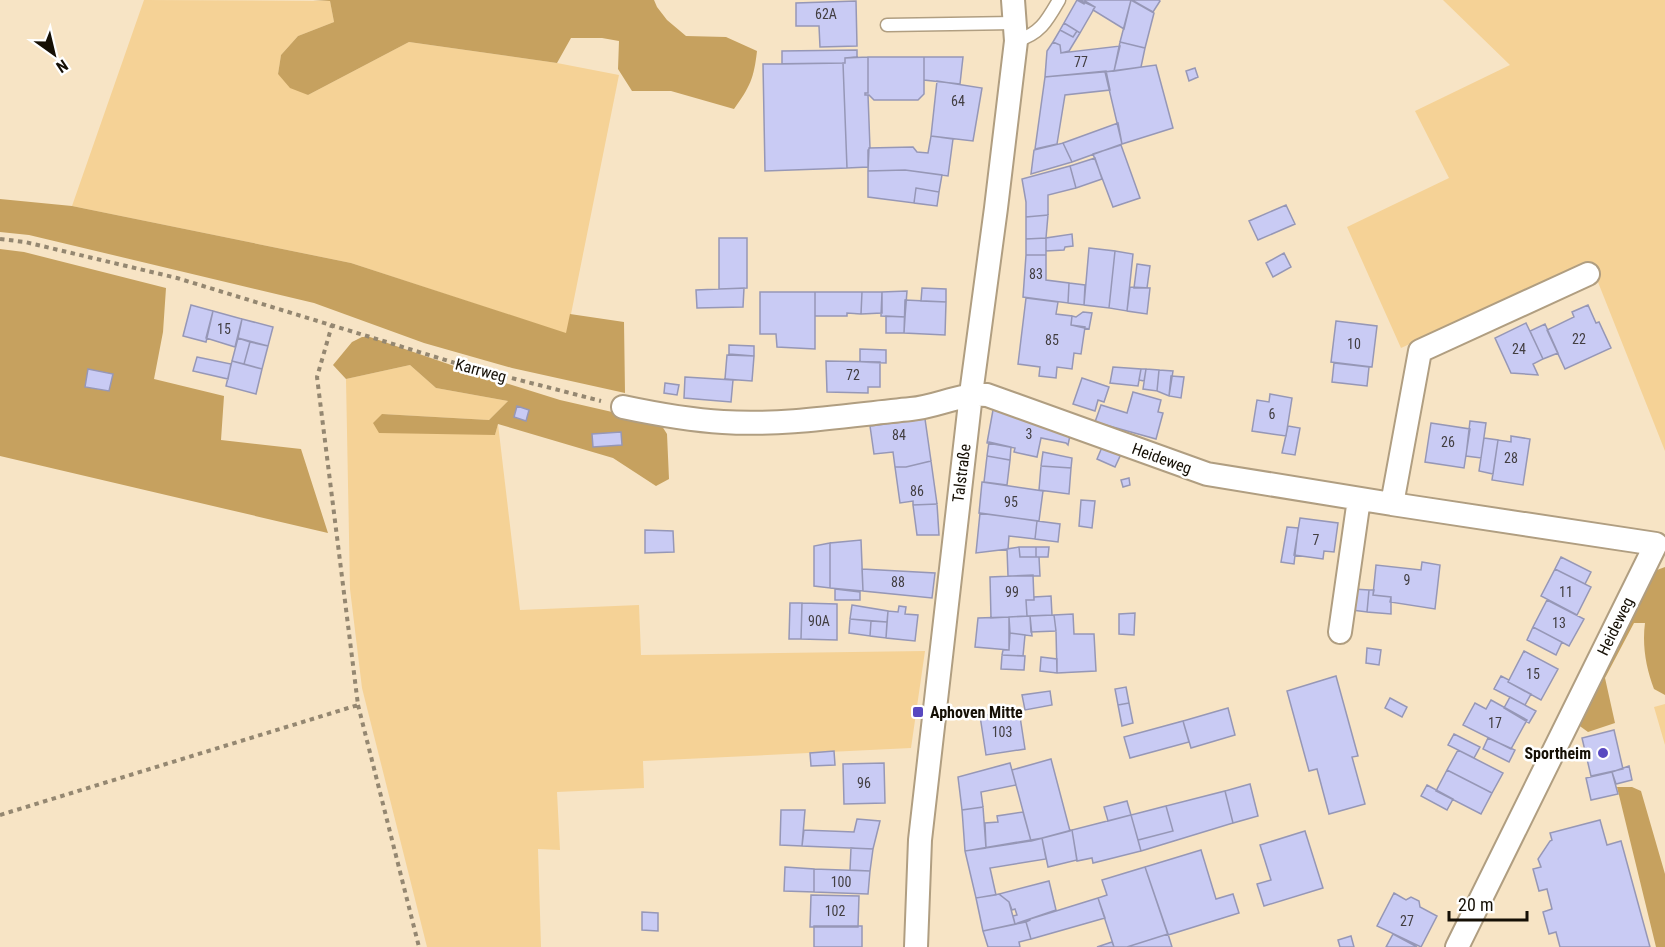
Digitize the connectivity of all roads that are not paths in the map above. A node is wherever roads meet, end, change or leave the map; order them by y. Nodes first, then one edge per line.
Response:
1 (1013, 0) edge
2 (1059, 0) edge
3 (887, 26) dead end
4 (1015, 32) junction
5 (1588, 274) dead end
6 (971, 394) junction
7 (623, 407) road end
8 (1359, 499) junction
9 (1392, 504) junction
10 (1340, 632) dead end
11 (916, 947) edge
12 (1457, 947) edge

1 - 4 street, Talstraße
2 - 4 lane
3 - 4 lane
4 - 6 street, Talstraße
5 - 9 street
6 - 7 street
6 - 8 street, Heideweg
6 - 11 street, Talstraße
8 - 9 street, Heideweg
8 - 10 street
9 - 12 street, Heideweg

